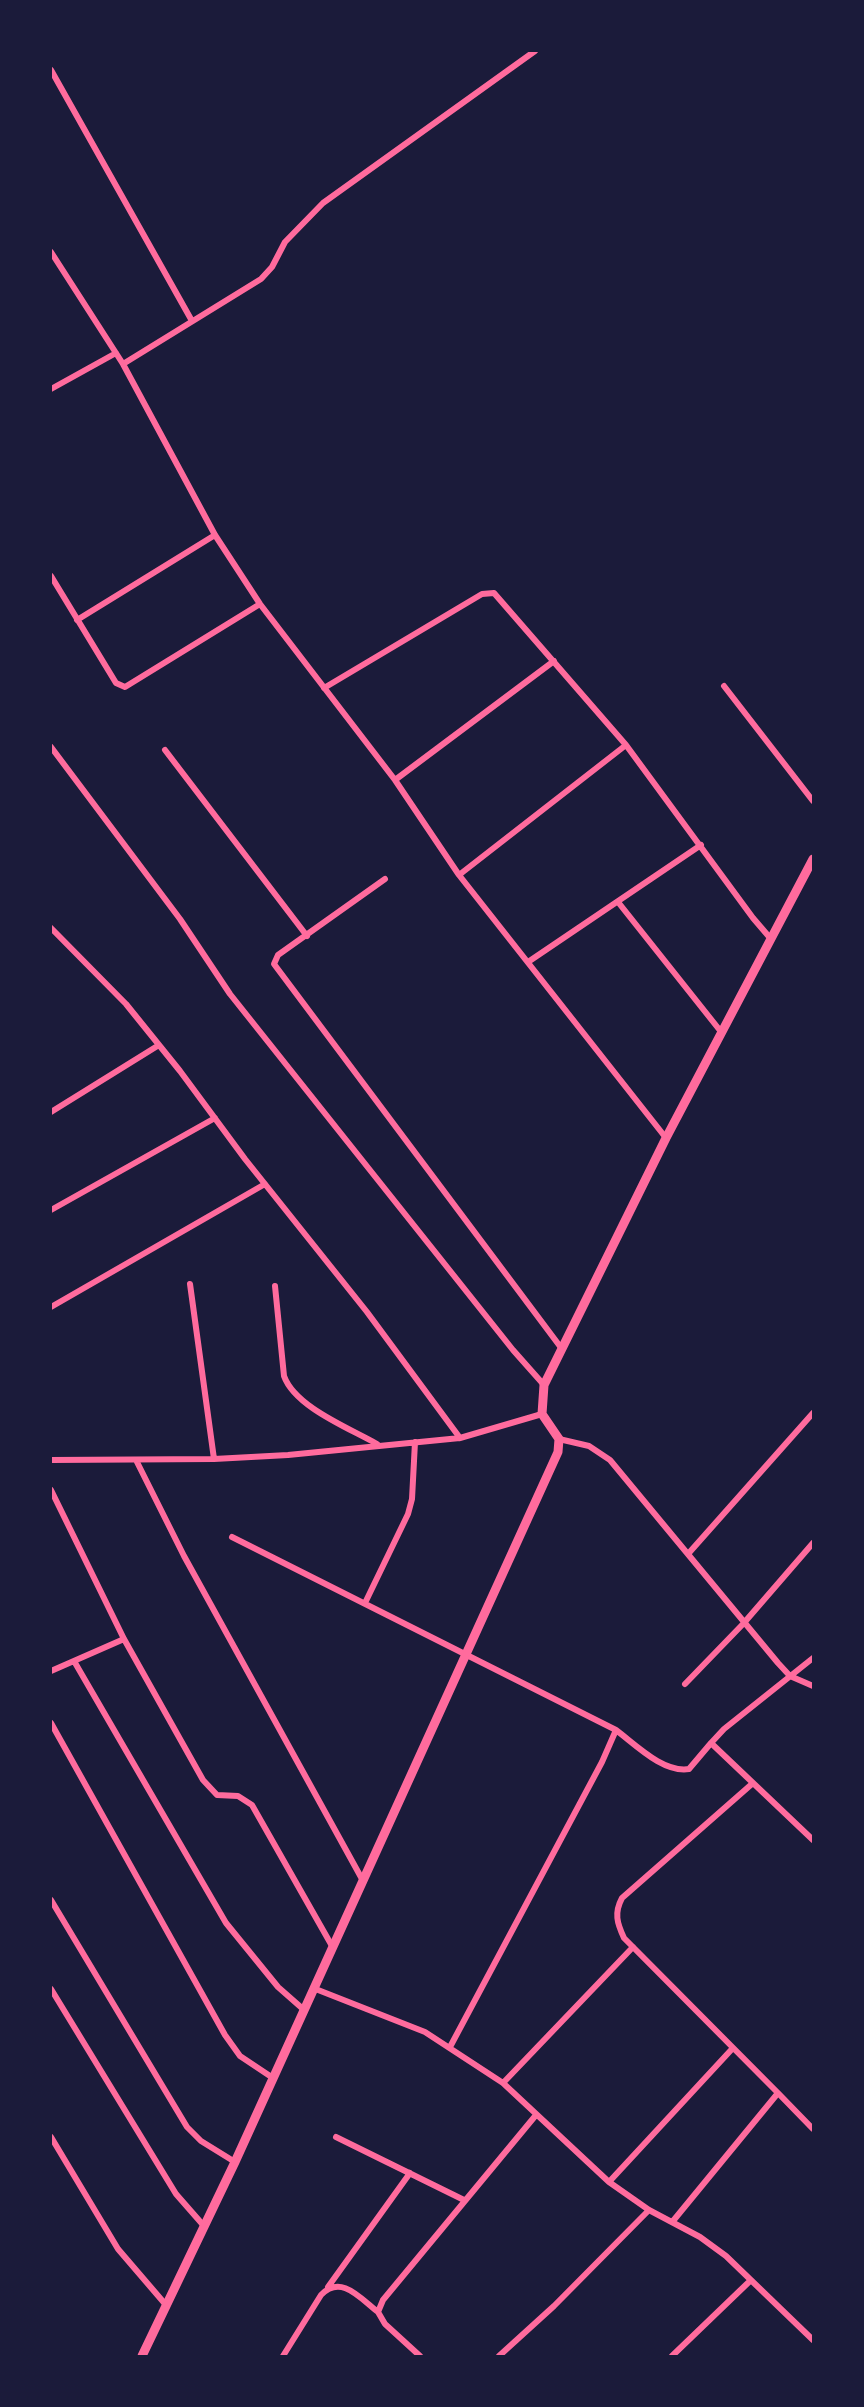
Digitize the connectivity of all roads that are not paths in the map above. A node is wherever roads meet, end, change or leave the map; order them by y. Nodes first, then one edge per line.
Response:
1 (535, 51) edge
2 (51, 70) edge
3 (51, 252) edge
4 (192, 321) junction
5 (116, 353) junction
6 (123, 364) junction
7 (51, 389) edge
8 (215, 535) junction
9 (51, 576) edge
10 (260, 604) junction
11 (78, 620) junction
12 (554, 661) junction
13 (724, 686) dead end
14 (324, 688) junction
15 (626, 745) junction
16 (51, 747) edge
17 (165, 750) dead end
18 (395, 780) junction
19 (813, 801) edge
20 (701, 845) junction
21 (813, 859) edge
22 (459, 875) junction
23 (385, 879) dead end
24 (618, 902) junction
25 (51, 928) edge
26 (307, 936) junction
27 (771, 939) junction
28 (528, 962) junction
29 (722, 1033) junction
30 (159, 1045) junction
31 (51, 1112) edge
32 (215, 1118) junction
33 (666, 1138) junction
34 (265, 1184) junction
35 (51, 1210) edge
36 (190, 1284) dead end
37 (275, 1286) dead end
38 (51, 1307) edge
39 (562, 1349) junction
40 (544, 1385) junction
41 (813, 1413) edge
42 (542, 1414) junction
43 (460, 1438) junction
44 (559, 1439) junction
45 (415, 1442) junction
46 (378, 1445) junction
47 (214, 1459) junction
48 (51, 1460) edge
49 (136, 1461) junction
50 (51, 1490) edge
51 (232, 1538) dead end
52 (813, 1543) edge
53 (688, 1554) junction
54 (365, 1603) junction
55 (743, 1624) junction
56 (124, 1639) junction
57 (466, 1653) junction
58 (813, 1658) edge
59 (74, 1661) junction
60 (51, 1671) edge
61 (790, 1676) junction
62 (685, 1684) dead end
63 (813, 1686) edge
64 (51, 1723) edge
65 (616, 1730) junction
66 (711, 1743) junction
67 (753, 1783) junction
68 (813, 1840) edge
69 (362, 1880) junction
70 (51, 1900) edge
71 (332, 1946) junction
72 (633, 1947) junction
73 (313, 1988) junction
74 (51, 1989) edge
75 (303, 2009) junction
76 (450, 2046) junction
77 (732, 2049) junction
78 (273, 2078) junction
79 (503, 2083) junction
80 (777, 2093) junction
81 (536, 2115) junction
82 (813, 2129) edge
83 (51, 2137) edge
84 (336, 2137) dead end
85 (235, 2162) junction
86 (410, 2173) junction
87 (609, 2182) junction
88 (464, 2200) junction
89 (649, 2210) junction
90 (673, 2221) junction
91 (204, 2226) junction
92 (751, 2280) junction
93 (328, 2287) junction
94 (166, 2305) junction
95 (378, 2312) junction
96 (813, 2340) edge
97 (142, 2356) edge
98 (283, 2356) edge
99 (420, 2356) edge
100 (499, 2356) edge
101 (672, 2356) edge

1 - 4 street
2 - 4 street
3 - 5 street
4 - 6 street
5 - 6 street
5 - 7 street
6 - 8 street
8 - 10 street
8 - 11 street
9 - 11 street
10 - 11 street
10 - 14 street
12 - 14 street
12 - 15 street
12 - 18 street
13 - 19 street
14 - 18 street
15 - 20 street
15 - 22 street
16 - 40 street
17 - 26 street
18 - 22 street
20 - 24 street
20 - 27 street
21 - 27 street
22 - 28 street
23 - 26 street
24 - 28 street
24 - 29 street
25 - 30 street
26 - 39 street
27 - 29 street
28 - 33 street
29 - 33 street
30 - 31 street
30 - 32 street
32 - 34 street
32 - 35 street
33 - 39 street
34 - 38 street
34 - 43 street
36 - 47 street
37 - 46 street
39 - 40 street
40 - 42 street
41 - 53 street
42 - 43 street
42 - 44 street
43 - 45 street
44 - 53 street
44 - 57 street
45 - 46 street
45 - 54 street
46 - 47 street
47 - 49 street
48 - 49 street
49 - 69 street
50 - 56 street
51 - 54 street
52 - 55 street
53 - 55 street
54 - 57 street
55 - 61 street
55 - 62 street
56 - 59 street
56 - 71 street
57 - 65 street
57 - 69 street
58 - 61 street
59 - 60 street
59 - 75 street
61 - 63 street
61 - 66 street
64 - 78 street
65 - 66 street
65 - 76 street
66 - 67 street
67 - 68 street
67 - 72 street
69 - 71 street
70 - 85 street
71 - 73 street
72 - 77 street
72 - 79 street
73 - 75 street
73 - 76 street
74 - 91 street
75 - 78 street
76 - 79 street
77 - 80 street
77 - 87 street
78 - 85 street
79 - 81 street
80 - 82 street
80 - 90 street
81 - 87 street
81 - 88 street
83 - 94 street
84 - 86 street
85 - 91 street
86 - 88 street
86 - 93 street
87 - 89 street
88 - 95 street
89 - 90 street
89 - 100 street
90 - 92 street
91 - 94 street
92 - 96 street
92 - 101 street
93 - 95 street
93 - 98 street
94 - 97 street
95 - 99 street

